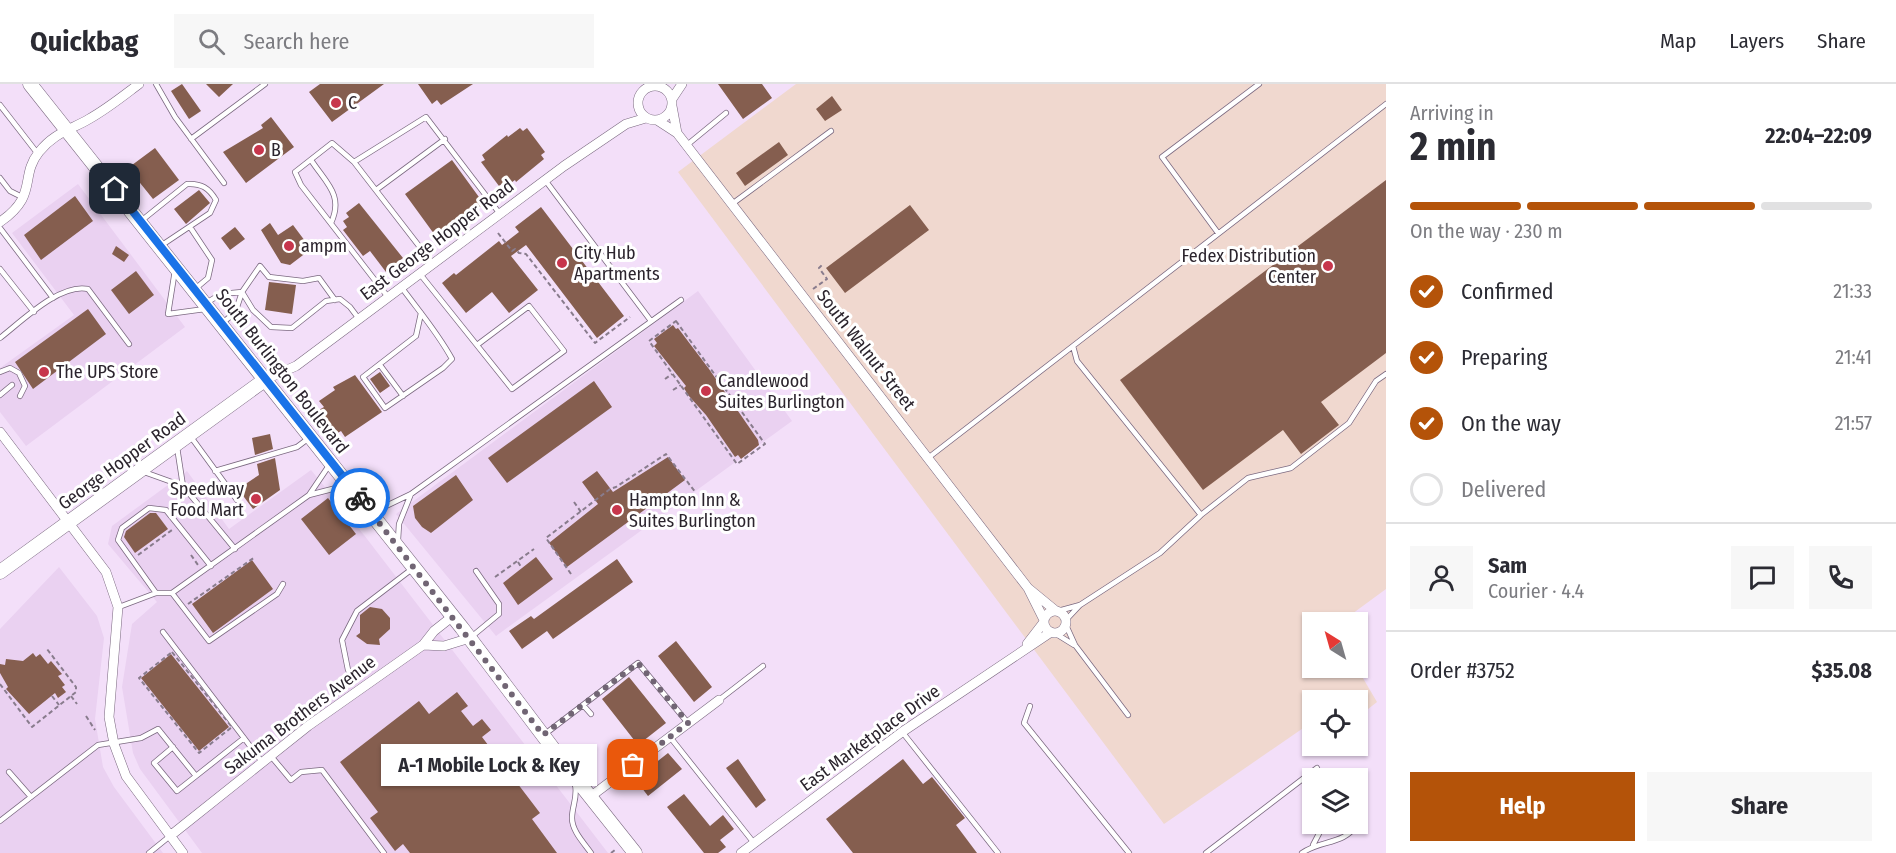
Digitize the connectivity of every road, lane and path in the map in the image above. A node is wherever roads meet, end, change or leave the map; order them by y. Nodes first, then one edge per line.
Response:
1 (30, 84) edge
2 (139, 84) edge
3 (156, 84) edge
4 (265, 84) edge
5 (637, 84) edge
6 (673, 84) edge
7 (682, 84) edge
8 (1259, 84) edge
9 (656, 86) edge
10 (638, 102) junction
11 (672, 102) junction
12 (1386, 104) edge
13 (0, 105) edge
14 (726, 113) dead end
15 (646, 118) junction
16 (657, 120) junction
17 (626, 124) junction
18 (67, 128) junction
19 (831, 131) dead end
20 (677, 132) junction
21 (191, 139) junction
22 (445, 139) junction
23 (687, 145) junction
24 (38, 153) junction
25 (310, 160) junction
26 (354, 162) junction
27 (0, 178) edge
28 (545, 180) junction
29 (224, 183) dead end
30 (376, 190) junction
31 (25, 198) junction
32 (732, 204) junction
33 (500, 214) junction
34 (141, 221) junction
35 (0, 222) edge
36 (331, 223) junction
37 (190, 227) junction
38 (0, 228) edge
39 (498, 233) dead end
40 (1218, 233) junction
41 (160, 246) junction
42 (433, 264) junction
43 (176, 265) junction
44 (822, 265) dead end
45 (0, 269) edge
46 (420, 274) junction
47 (401, 288) junction
48 (195, 289) junction
49 (813, 289) dead end
50 (242, 291) junction
51 (388, 297) junction
52 (53, 298) junction
53 (335, 300) junction
54 (681, 300) dead end
55 (208, 306) junction
56 (34, 312) junction
57 (420, 313) junction
58 (630, 316) dead end
59 (359, 319) junction
60 (651, 321) junction
61 (222, 324) junction
62 (0, 338) edge
63 (129, 344) dead end
64 (477, 345) junction
65 (1072, 346) junction
66 (380, 365) junction
67 (0, 372) edge
68 (672, 374) junction
69 (1386, 374) edge
70 (266, 379) junction
71 (665, 379) dead end
72 (681, 385) junction
73 (12, 386) dead end
74 (673, 390) dead end
75 (1, 392) edge
76 (20, 396) dead end
77 (403, 396) junction
78 (0, 432) edge
79 (189, 435) junction
80 (311, 436) junction
81 (4, 443) edge
82 (177, 444) junction
83 (928, 458) junction
84 (331, 462) junction
85 (141, 471) junction
86 (216, 471) junction
87 (349, 485) junction
88 (183, 486) junction
89 (696, 493) dead end
90 (411, 494) junction
91 (309, 495) junction
92 (600, 496) junction
93 (237, 500) dead end
94 (603, 500) dead end
95 (574, 502) dead end
96 (367, 508) junction
97 (581, 512) junction
98 (1201, 515) junction
99 (67, 523) junction
100 (175, 529) dead end
101 (397, 546) junction
102 (235, 549) junction
103 (534, 549) dead end
104 (255, 557) dead end
105 (135, 558) dead end
106 (518, 562) junction
107 (211, 566) junction
108 (414, 567) junction
109 (521, 567) dead end
110 (476, 571) dead end
111 (0, 572) edge
112 (571, 574) dead end
113 (495, 577) dead end
114 (283, 584) dead end
115 (1028, 588) junction
116 (156, 593) junction
117 (172, 593) junction
118 (1080, 605) junction
119 (118, 607) junction
120 (183, 608) junction
121 (1057, 611) junction
122 (453, 616) junction
123 (1044, 621) junction
124 (1065, 622) junction
125 (164, 632) dead end
126 (1052, 632) junction
127 (470, 638) junction
128 (423, 645) junction
129 (1075, 645) junction
130 (46, 649) dead end
131 (1021, 652) junction
132 (763, 666) dead end
133 (348, 670) dead end
134 (0, 684) edge
135 (138, 684) dead end
136 (144, 684) junction
137 (52, 696) dead end
138 (71, 696) junction
139 (719, 700) joint
140 (77, 704) dead end
141 (59, 705) junction
142 (583, 705) junction
143 (1030, 706) dead end
144 (591, 714) dead end
145 (1128, 715) dead end
146 (86, 716) dead end
147 (688, 723) junction
148 (95, 730) dead end
149 (902, 732) junction
150 (543, 735) junction
151 (670, 737) junction
152 (244, 738) junction
153 (114, 744) junction
154 (173, 747) junction
155 (623, 753) dead end
156 (270, 755) junction
157 (262, 762) junction
158 (633, 765) junction
159 (9, 772) dead end
160 (573, 775) junction
161 (196, 776) junction
162 (1302, 779) edge
163 (31, 797) junction
164 (590, 798) junction
165 (0, 820) edge
166 (1318, 834) edge
167 (1347, 834) edge
168 (170, 836) junction
169 (754, 843) junction
170 (1313, 844) junction
171 (615, 850) dead end
172 (148, 853) edge
173 (183, 853) edge
174 (384, 853) edge
175 (591, 853) edge
176 (611, 853) edge
177 (635, 853) edge
178 (741, 853) edge
179 (998, 853) edge
180 (1130, 853) edge
181 (1206, 853) edge
182 (1302, 853) edge

1 - 18 main road, South Burlington Boulevard
2 - 18 street
3 - 21 lane
4 - 21 lane
5 - 10 street
6 - 9 street
7 - 11 street
8 - 40 lane
9 - 10 street
9 - 11 street
10 - 15 street
10 - 17 street, East George Hopper Road
11 - 16 street
11 - 20 street, South Walnut Street
12 - 40 lane
13 - 24 lane
14 - 23 lane
15 - 16 street
15 - 17 street, East George Hopper Road
16 - 20 street, South Walnut Street
17 - 28 street, East George Hopper Road
18 - 24 street
18 - 34 main road, South Burlington Boulevard
19 - 32 lane
20 - 23 street, South Walnut Street
21 - 29 lane
22 - 26 lane
22 - 30 lane
22 - 33 lane
23 - 32 street, South Walnut Street
24 - 31 street
25 - 26 lane
25 - 36 lane
25 - 36 lane
26 - 30 lane
27 - 31 lane
28 - 33 street, East George Hopper Road
28 - 60 lane
30 - 42 lane
31 - 35 street
32 - 83 street, South Walnut Street
33 - 42 street, East George Hopper Road
34 - 37 lane
34 - 41 main road, South Burlington Boulevard
36 - 51 lane
37 - 41 lane
37 - 48 lane
38 - 52 lane
39 - 58 path
40 - 65 lane
41 - 43 main road, South Burlington Boulevard
42 - 46 street, East George Hopper Road
43 - 48 main road, South Burlington Boulevard
43 - 55 lane
44 - 49 path
45 - 56 lane
46 - 47 street, East George Hopper Road
46 - 64 lane
47 - 51 street, East George Hopper Road
47 - 57 lane
48 - 55 main road, South Burlington Boulevard
50 - 53 lane
50 - 53 lane
50 - 55 lane
50 - 61 lane
51 - 59 street, East George Hopper Road
52 - 56 lane
52 - 63 lane
53 - 59 lane
54 - 60 lane
55 - 61 main road, South Burlington Boulevard
56 - 62 lane
57 - 66 lane
57 - 77 lane
59 - 70 street, East George Hopper Road
60 - 90 lane
61 - 70 main road, South Burlington Boulevard
64 - 64 lane
65 - 83 lane
65 - 98 lane
66 - 77 lane
66 - 77 lane
67 - 76 lane
68 - 71 path
68 - 72 path
68 - 72 path
69 - 98 lane
70 - 79 main road, George Hopper Road
70 - 80 main road, South Burlington Boulevard
72 - 74 path
73 - 75 lane
78 - 81 street
79 - 82 main road, George Hopper Road
79 - 86 lane
80 - 84 main road, South Burlington Boulevard
80 - 86 lane
81 - 99 street
82 - 85 main road, George Hopper Road
82 - 88 lane
83 - 115 street, South Walnut Street
84 - 87 main road, South Burlington Boulevard
84 - 91 lane
85 - 88 lane
85 - 99 main road, George Hopper Road
86 - 93 lane
87 - 91 lane
87 - 96 main road, South Burlington Boulevard
88 - 102 lane
89 - 92 path
90 - 96 lane
90 - 101 lane
91 - 102 lane
92 - 94 path
92 - 97 path
95 - 97 path
96 - 101 main road, South Burlington Boulevard
97 - 112 path
98 - 118 lane
99 - 111 main road, George Hopper Road
99 - 119 street
100 - 105 path
101 - 108 main road, South Burlington Boulevard
102 - 107 lane
103 - 106 path
104 - 120 path
106 - 109 path
106 - 113 path
107 - 116 lane
107 - 117 lane
108 - 122 main road, South Burlington Boulevard
108 - 133 lane
110 - 127 lane
114 - 120 lane
115 - 121 street, South Walnut Street
115 - 123 street, South Walnut Street
116 - 117 lane
116 - 119 lane
117 - 120 lane
118 - 121 lane
118 - 124 lane
119 - 153 street
121 - 123 street
121 - 124 street
122 - 127 main road, South Burlington Boulevard
122 - 128 street, Sakuma Brothers Avenue
123 - 126 street
123 - 131 street, East Marketplace Drive
124 - 126 street
124 - 129 lane
125 - 152 lane
126 - 129 lane
126 - 131 street, East Marketplace Drive
127 - 128 street
127 - 150 main road, South Burlington Boulevard
128 - 156 street, Sakuma Brothers Avenue
129 - 145 lane
130 - 138 path
131 - 149 street, East Marketplace Drive
132 - 139 lane
134 - 141 path
135 - 136 path
136 - 136 path
137 - 141 path
138 - 140 path
138 - 141 path
139 - 147 street
142 - 144 lane
142 - 147 lane
142 - 150 lane
143 - 180 lane
146 - 148 path
147 - 151 street
149 - 169 street, East Marketplace Drive
149 - 179 lane
150 - 160 main road, South Burlington Boulevard
151 - 158 street
151 - 169 lane
152 - 157 lane
152 - 161 lane
153 - 154 lane
153 - 163 lane
153 - 168 street
154 - 161 lane
154 - 161 lane
155 - 158 lane
156 - 157 street, Sakuma Brothers Avenue
156 - 174 lane
157 - 168 street, Sakuma Brothers Avenue
158 - 164 street
159 - 163 lane
160 - 164 main road, South Burlington Boulevard
160 - 175 lane
162 - 181 lane
163 - 165 lane
164 - 177 main road, South Burlington Boulevard
166 - 170 lane
167 - 170 lane
168 - 172 lane
168 - 173 street
169 - 178 street, East Marketplace Drive
170 - 182 lane
171 - 176 path

